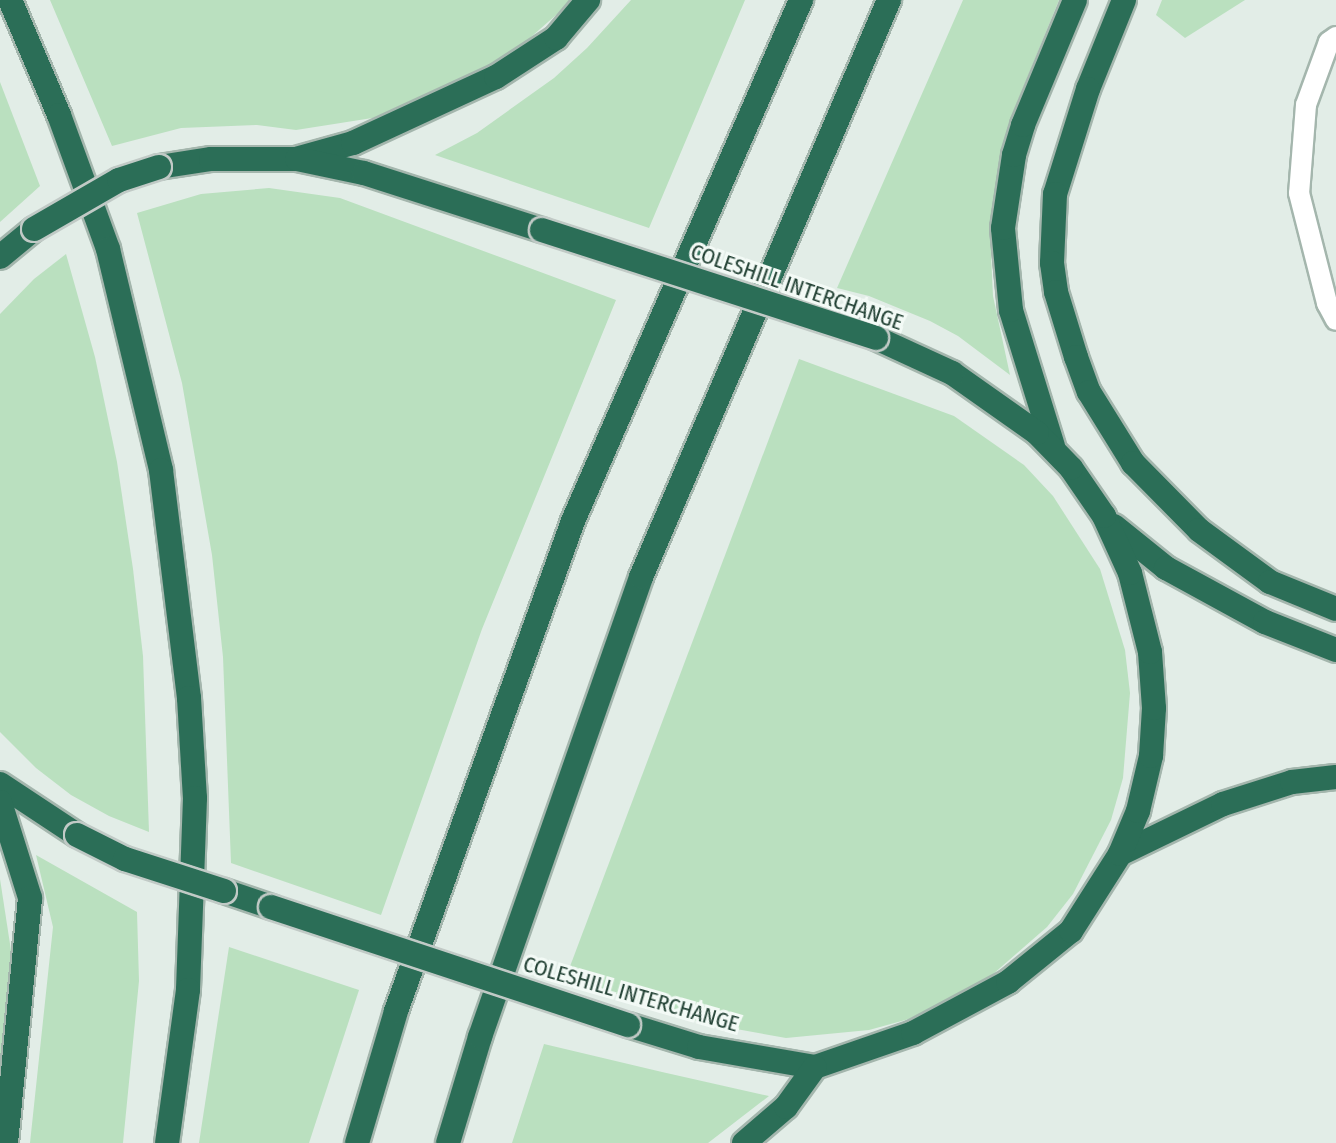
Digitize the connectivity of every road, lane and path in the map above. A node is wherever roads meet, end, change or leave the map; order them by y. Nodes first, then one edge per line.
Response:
1 (10, 0) edge
2 (588, 0) edge
3 (801, 0) edge
4 (889, 0) edge
5 (1075, 0) edge
6 (1124, 0) edge
7 (1336, 37) edge
8 (297, 159) junction
9 (0, 257) edge
10 (1336, 320) edge
11 (1054, 447) junction
12 (1104, 516) junction
13 (1336, 609) edge
14 (1336, 650) edge
15 (1336, 777) edge
16 (0, 784) edge
17 (0, 802) edge
18 (1120, 854) junction
19 (815, 1067) junction
20 (6, 1143) edge
21 (167, 1143) edge
22 (357, 1143) edge
23 (448, 1143) edge
24 (744, 1143) edge

1 - 21 highway
2 - 8 highway
3 - 22 highway
4 - 23 highway
5 - 11 highway
6 - 13 highway
7 - 10 lane
8 - 9 highway, COLESHILL INTERCHANGE, bridge
8 - 11 highway, COLESHILL INTERCHANGE, bridge
11 - 12 highway, COLESHILL INTERCHANGE
12 - 14 highway
12 - 18 highway, COLESHILL INTERCHANGE
15 - 18 highway
16 - 19 highway, COLESHILL INTERCHANGE, bridge
17 - 20 highway
18 - 19 highway, COLESHILL INTERCHANGE
19 - 24 highway

